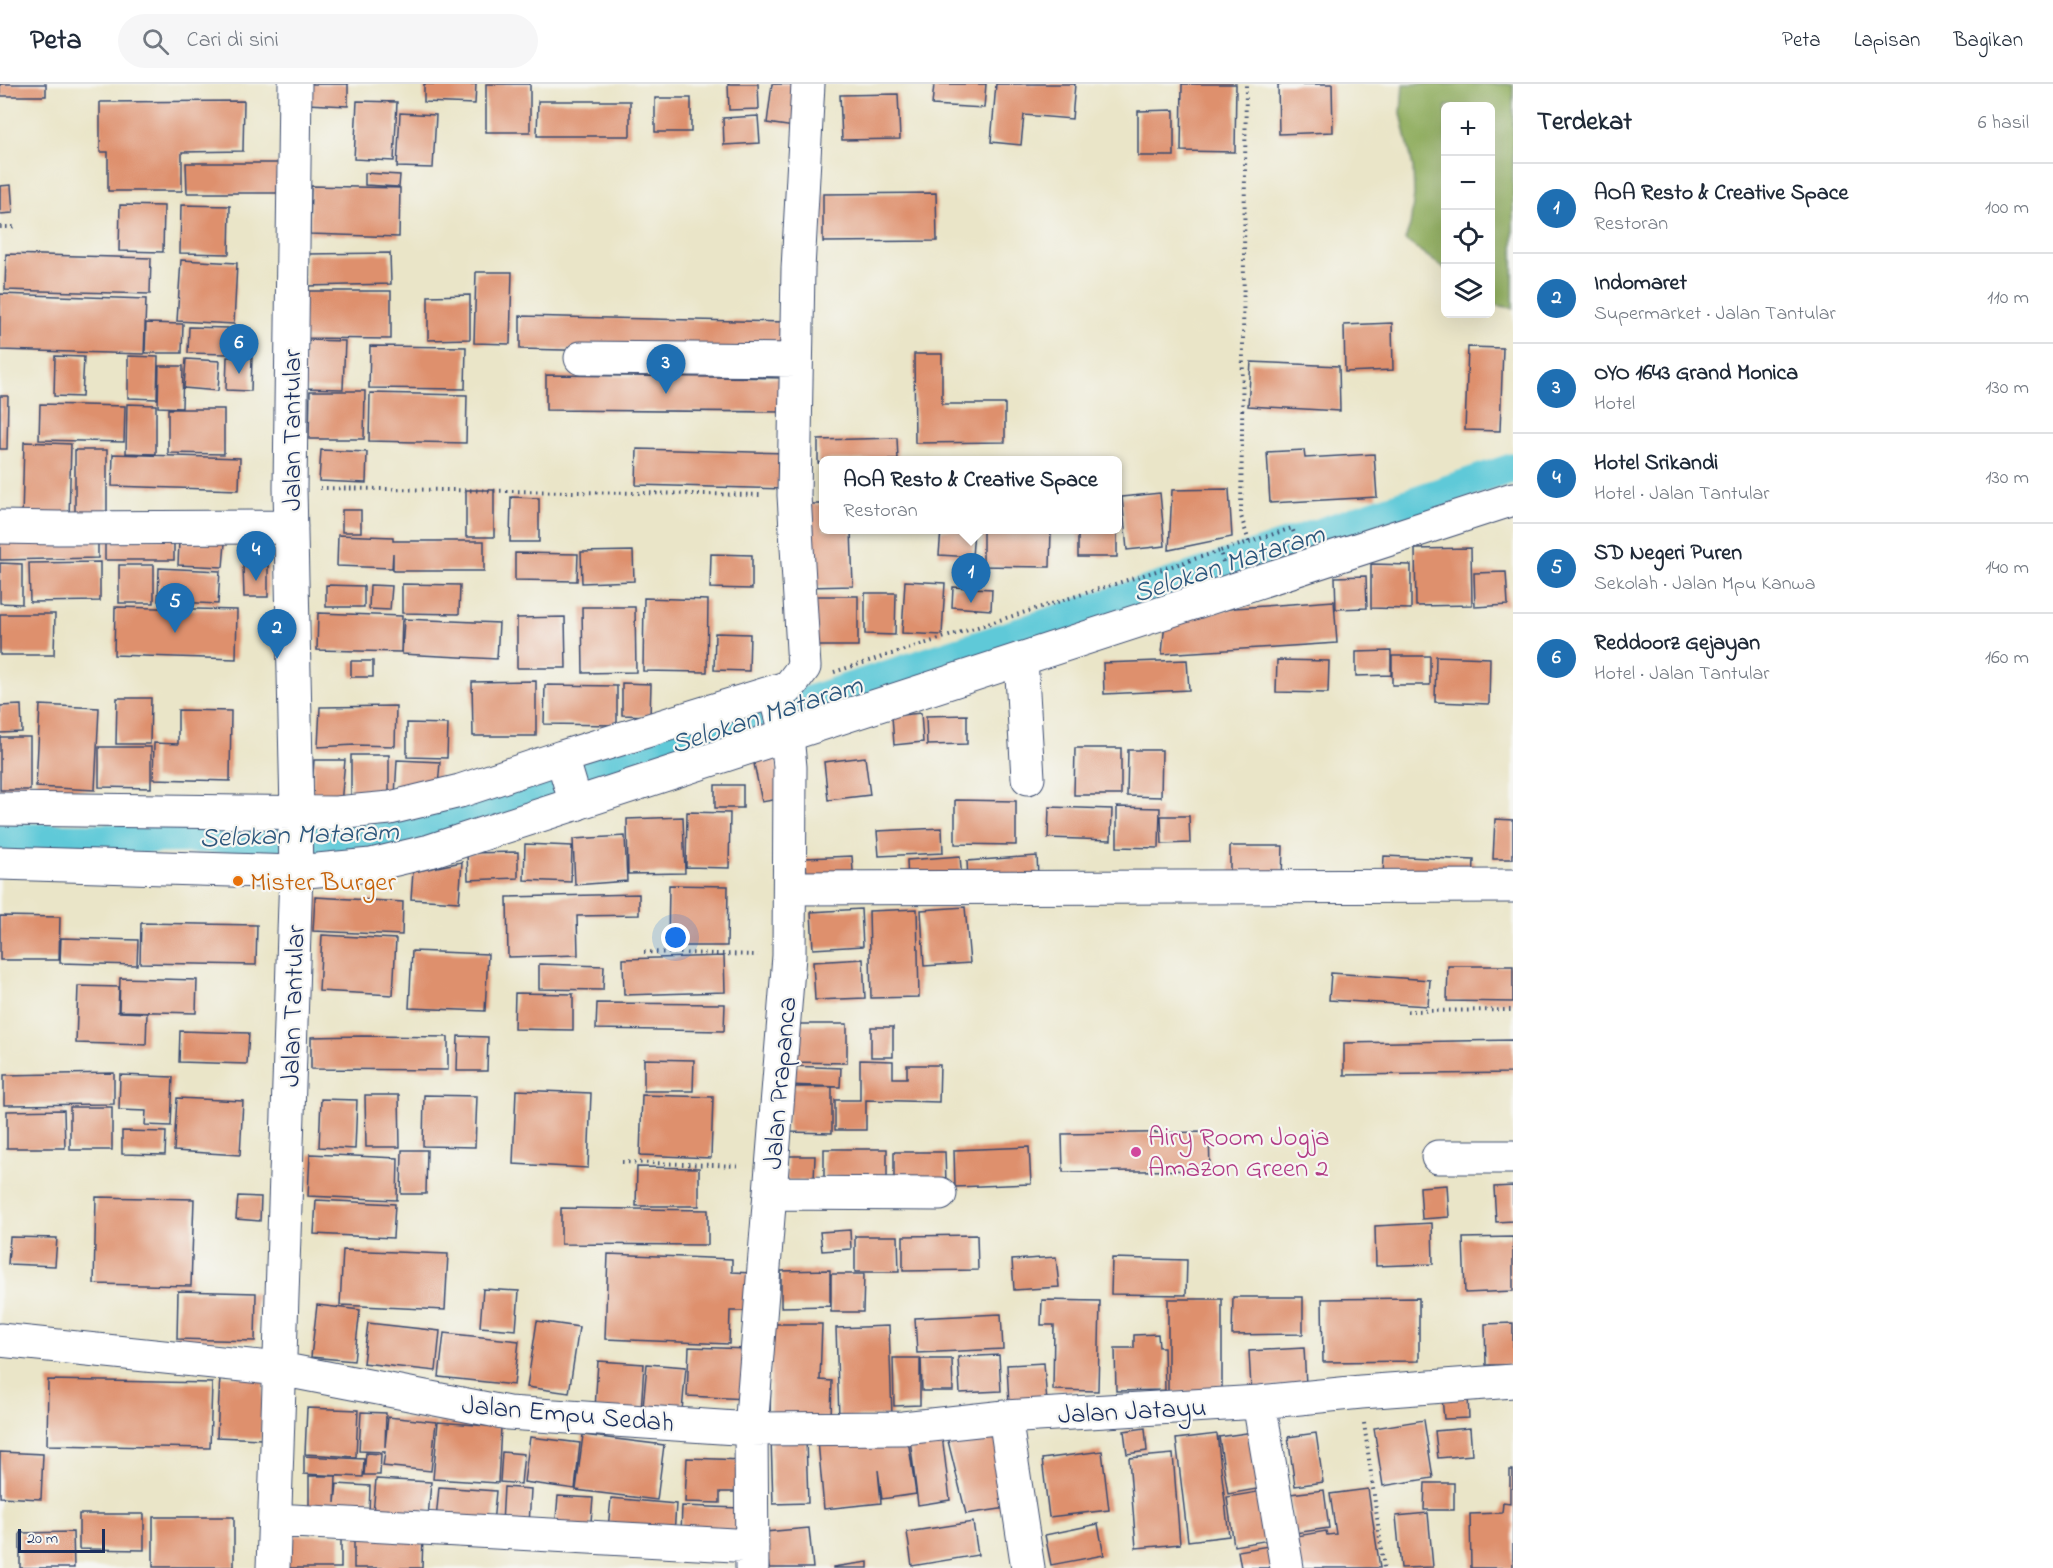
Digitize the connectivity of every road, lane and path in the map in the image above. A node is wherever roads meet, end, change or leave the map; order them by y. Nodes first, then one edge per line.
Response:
1 (295, 84) edge
2 (808, 84) edge
3 (1246, 84) edge
4 (0, 227) edge
5 (14, 227) dead end
6 (581, 358) dead end
7 (796, 360) junction
8 (290, 488) junction
9 (794, 495) junction
10 (1513, 499) edge
11 (0, 527) edge
12 (291, 527) junction
13 (1294, 533) dead end
14 (1249, 542) junction
15 (1021, 659) junction
16 (782, 707) junction
17 (1028, 778) dead end
18 (569, 781) junction
19 (0, 809) edge
20 (296, 818) junction
21 (0, 862) edge
22 (296, 865) junction
23 (1513, 886) edge
24 (790, 888) junction
25 (644, 952) dead end
26 (789, 956) junction
27 (1513, 1010) edge
28 (1407, 1011) dead end
29 (1438, 1157) dead end
30 (1513, 1157) edge
31 (622, 1162) dead end
32 (771, 1180) junction
33 (940, 1194) dead end
34 (0, 1340) edge
35 (280, 1369) junction
36 (1513, 1381) edge
37 (1361, 1392) junction
38 (1259, 1402) junction
39 (1005, 1417) junction
40 (751, 1429) junction
41 (275, 1520) junction
42 (752, 1557) edge
43 (273, 1568) edge
44 (1028, 1568) edge
45 (1287, 1568) edge
46 (1384, 1568) edge

1 - 8 street, Jalan Tantular
2 - 7 street
3 - 14 path
4 - 5 path
6 - 7 street
7 - 9 street
8 - 9 path
8 - 12 street, Jalan Tantular
9 - 16 street
10 - 15 street
11 - 12 street
12 - 20 street, Jalan Tantular
13 - 14 path
14 - 16 path
15 - 16 street
15 - 17 street
16 - 18 street
16 - 18 street
16 - 24 street, Jalan Prapanca
18 - 20 street
18 - 22 street
19 - 20 street
20 - 22 street, Jalan Tantular
21 - 22 street
22 - 35 street, Jalan Tantular
23 - 24 street
24 - 26 street, Jalan Prapanca
25 - 26 path
26 - 32 street, Jalan Prapanca
27 - 28 path
29 - 30 street
31 - 32 path
32 - 33 street
32 - 40 street, Jalan Prapanca
34 - 35 street, Jalan Empu Sedah
35 - 40 street, Jalan Empu Sedah
35 - 41 street, Jalan Tantular
36 - 37 street, Jalan Jatayu
37 - 38 street, Jalan Jatayu
37 - 46 path
38 - 39 street, Jalan Jatayu
38 - 45 street
39 - 40 street, Jalan Jatayu
39 - 44 street
40 - 42 street, Jalan Prapanca
41 - 42 street
41 - 43 street, Jalan Tantular

